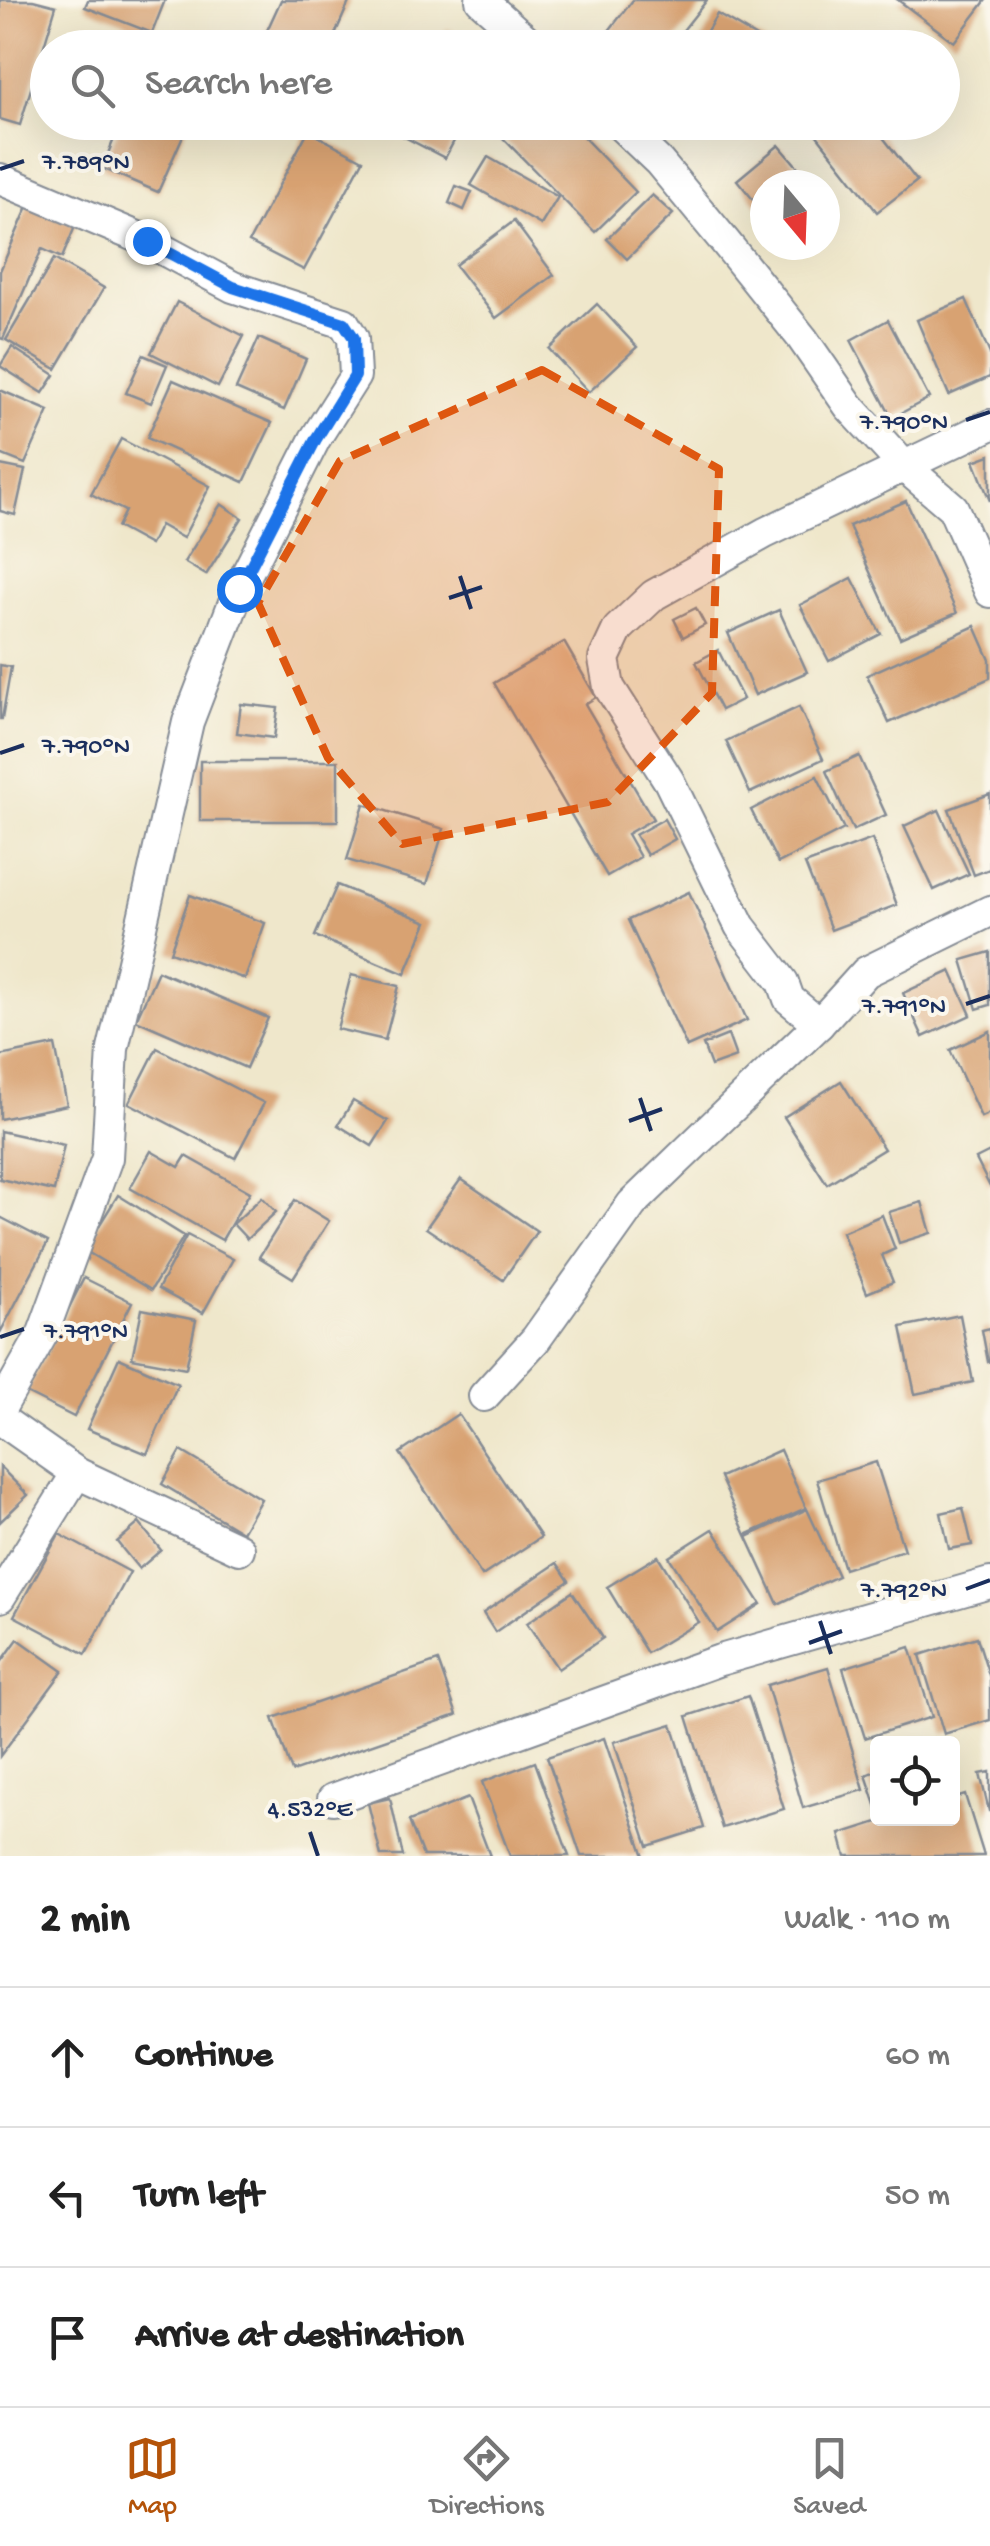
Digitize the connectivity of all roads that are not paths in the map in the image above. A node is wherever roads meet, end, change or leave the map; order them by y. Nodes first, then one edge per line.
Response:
1 (481, 0) edge
2 (514, 30) edge
3 (636, 140) edge
4 (3, 190) edge
5 (990, 425) edge
6 (904, 466) junction
7 (990, 592) edge
8 (990, 911) edge
9 (818, 1024) junction
10 (484, 1396) dead end
11 (0, 1409) edge
12 (0, 1419) edge
13 (76, 1473) junction
14 (239, 1549) dead end
15 (990, 1583) edge
16 (0, 1596) edge
17 (333, 1799) dead end

1 - 2 street
3 - 6 street
4 - 11 street
5 - 6 street
6 - 7 street
6 - 9 street
8 - 9 street
9 - 10 street
12 - 13 street
13 - 14 street
13 - 16 street
15 - 17 street

